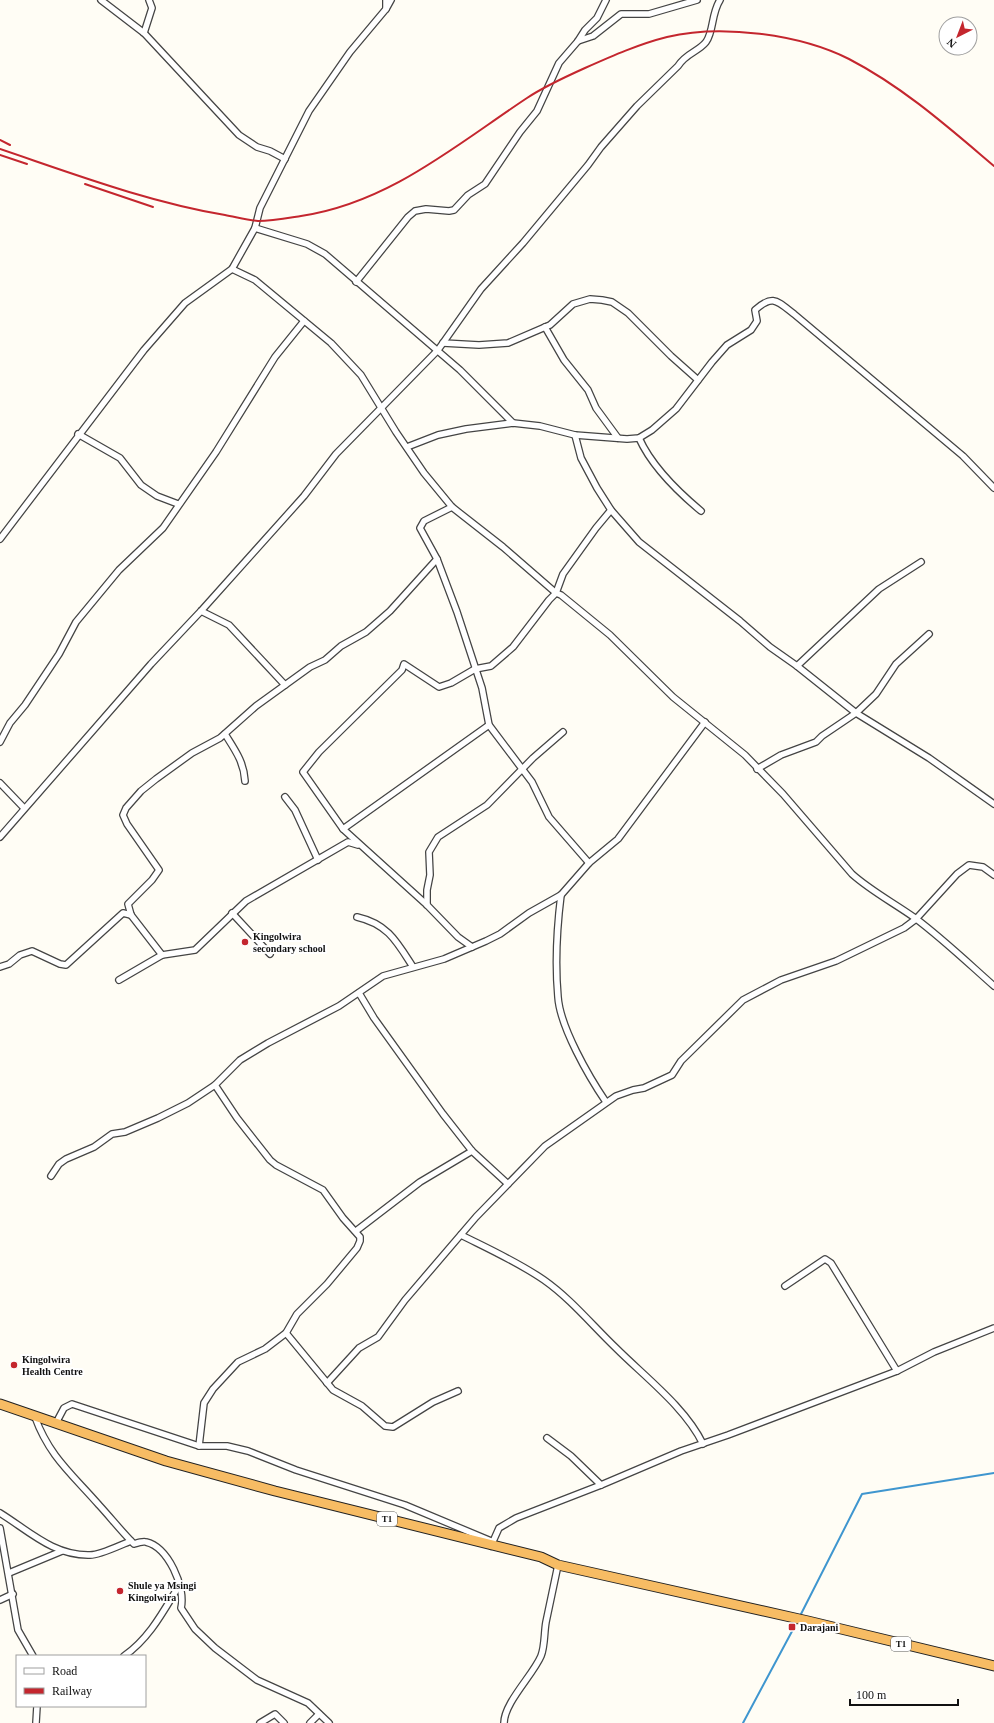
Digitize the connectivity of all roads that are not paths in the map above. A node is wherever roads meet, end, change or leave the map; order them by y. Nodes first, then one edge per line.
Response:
1 (101, 0) edge
2 (149, 0) edge
3 (386, 0) edge
4 (391, 0) edge
5 (606, 0) edge
6 (697, 0) edge
7 (720, 0) edge
8 (386, 9) junction
9 (144, 34) junction
10 (578, 41) junction
11 (286, 159) junction
12 (255, 228) junction
13 (232, 269) junction
14 (356, 282) junction
15 (304, 321) junction
16 (545, 327) junction
17 (443, 343) junction
18 (438, 350) junction
19 (698, 380) junction
20 (382, 407) junction
21 (513, 423) junction
22 (78, 434) junction
23 (575, 435) junction
24 (618, 438) junction
25 (639, 438) junction
26 (407, 446) junction
27 (994, 488) edge
28 (178, 504) junction
29 (452, 507) junction
30 (611, 510) junction
31 (701, 511) dead end
32 (0, 539) edge
33 (437, 559) junction
34 (921, 562) dead end
35 (556, 593) junction
36 (201, 611) junction
37 (929, 634) dead end
38 (797, 666) junction
39 (475, 669) junction
40 (285, 685) junction
41 (856, 713) junction
42 (705, 722) junction
43 (490, 724) junction
44 (563, 732) dead end
45 (225, 734) junction
46 (0, 742) edge
47 (522, 769) junction
48 (757, 769) junction
49 (245, 781) dead end
50 (0, 783) edge
51 (285, 797) dead end
52 (994, 804) edge
53 (24, 808) junction
54 (343, 829) junction
55 (0, 837) edge
56 (361, 845) junction
57 (318, 860) junction
58 (588, 863) junction
59 (994, 875) edge
60 (561, 895) junction
61 (427, 905) junction
62 (232, 913) junction
63 (132, 915) junction
64 (357, 917) dead end
65 (916, 919) junction
66 (472, 947) junction
67 (270, 954) dead end
68 (162, 955) junction
69 (0, 967) edge
70 (413, 967) junction
71 (119, 980) dead end
72 (994, 986) edge
73 (359, 992) junction
74 (215, 1085) junction
75 (606, 1102) junction
76 (472, 1151) junction
77 (51, 1176) dead end
78 (508, 1184) junction
79 (356, 1231) junction
80 (461, 1235) junction
81 (785, 1286) dead end
82 (994, 1328) edge
83 (286, 1333) junction
84 (897, 1371) junction
85 (327, 1383) junction
86 (458, 1391) dead end
87 (0, 1404) edge
88 (34, 1417) junction
89 (56, 1423) junction
90 (547, 1438) dead end
91 (704, 1444) junction
92 (199, 1446) junction
93 (601, 1485) junction
94 (0, 1513) edge
95 (0, 1528) edge
96 (131, 1541) junction
97 (492, 1544) junction
98 (62, 1552) junction
99 (558, 1565) junction
100 (9, 1573) junction
101 (180, 1584) junction
102 (13, 1594) junction
103 (0, 1600) edge
104 (32, 1655) edge
105 (125, 1655) edge
106 (994, 1666) edge
107 (37, 1707) edge
108 (319, 1714) junction
109 (36, 1723) edge
110 (260, 1723) edge
111 (284, 1723) edge
112 (310, 1723) edge
113 (329, 1723) edge
114 (504, 1723) edge

1 - 9 street
2 - 9 street
3 - 8 street
4 - 8 street
5 - 10 street
6 - 10 street
7 - 17 street
8 - 11 street
9 - 11 street
10 - 14 street
11 - 12 street
12 - 13 street
12 - 14 street
13 - 15 street
13 - 22 street
14 - 18 street
15 - 20 street
15 - 28 street
16 - 17 street
16 - 19 street
16 - 24 street
17 - 18 street
18 - 20 street
18 - 21 street
19 - 25 street
19 - 27 street
20 - 26 street
20 - 36 street
21 - 23 street
21 - 26 street
22 - 28 street
22 - 32 street
23 - 24 street
23 - 30 street
24 - 25 street
25 - 31 street
26 - 29 street
28 - 46 street
29 - 33 street
29 - 35 street
30 - 35 street
30 - 38 street
33 - 39 street
33 - 40 street
34 - 38 street
35 - 39 street
35 - 42 street
36 - 40 street
36 - 53 street
37 - 41 street
38 - 41 street
39 - 43 street
39 - 54 street
40 - 45 street
41 - 48 street
41 - 52 street
42 - 48 street
42 - 58 street
43 - 47 street
43 - 54 street
44 - 47 street
45 - 49 street
45 - 63 street
47 - 58 street
47 - 61 street
48 - 65 street
50 - 53 street
51 - 57 street
53 - 55 street
54 - 56 street
56 - 57 street
56 - 61 street
57 - 62 street
58 - 60 street
59 - 65 street
60 - 66 street
60 - 75 street
61 - 66 street
62 - 67 street
62 - 68 street
63 - 68 street
63 - 69 street
64 - 70 street
65 - 72 street
65 - 75 street
66 - 70 street
68 - 71 street
70 - 73 street
73 - 74 street
73 - 76 street
74 - 77 street
74 - 79 street
75 - 78 street
76 - 78 street
76 - 79 street
78 - 80 street
79 - 83 street
80 - 85 street
80 - 91 street
81 - 84 street
82 - 84 street
83 - 85 street
83 - 92 street
84 - 91 street
85 - 86 street
87 - 88 highway, T1
88 - 89 highway, T1
88 - 96 street
89 - 92 street
89 - 97 highway, T1
90 - 93 street
91 - 93 street
92 - 97 street
93 - 97 street
94 - 98 street
95 - 100 street
96 - 98 street
96 - 101 street
97 - 99 highway, T1
98 - 100 street
99 - 106 highway, T1
99 - 114 street
100 - 102 street
101 - 105 street
101 - 108 street
102 - 103 street
102 - 104 street
107 - 109 street
108 - 112 street
108 - 113 street
110 - 111 street

